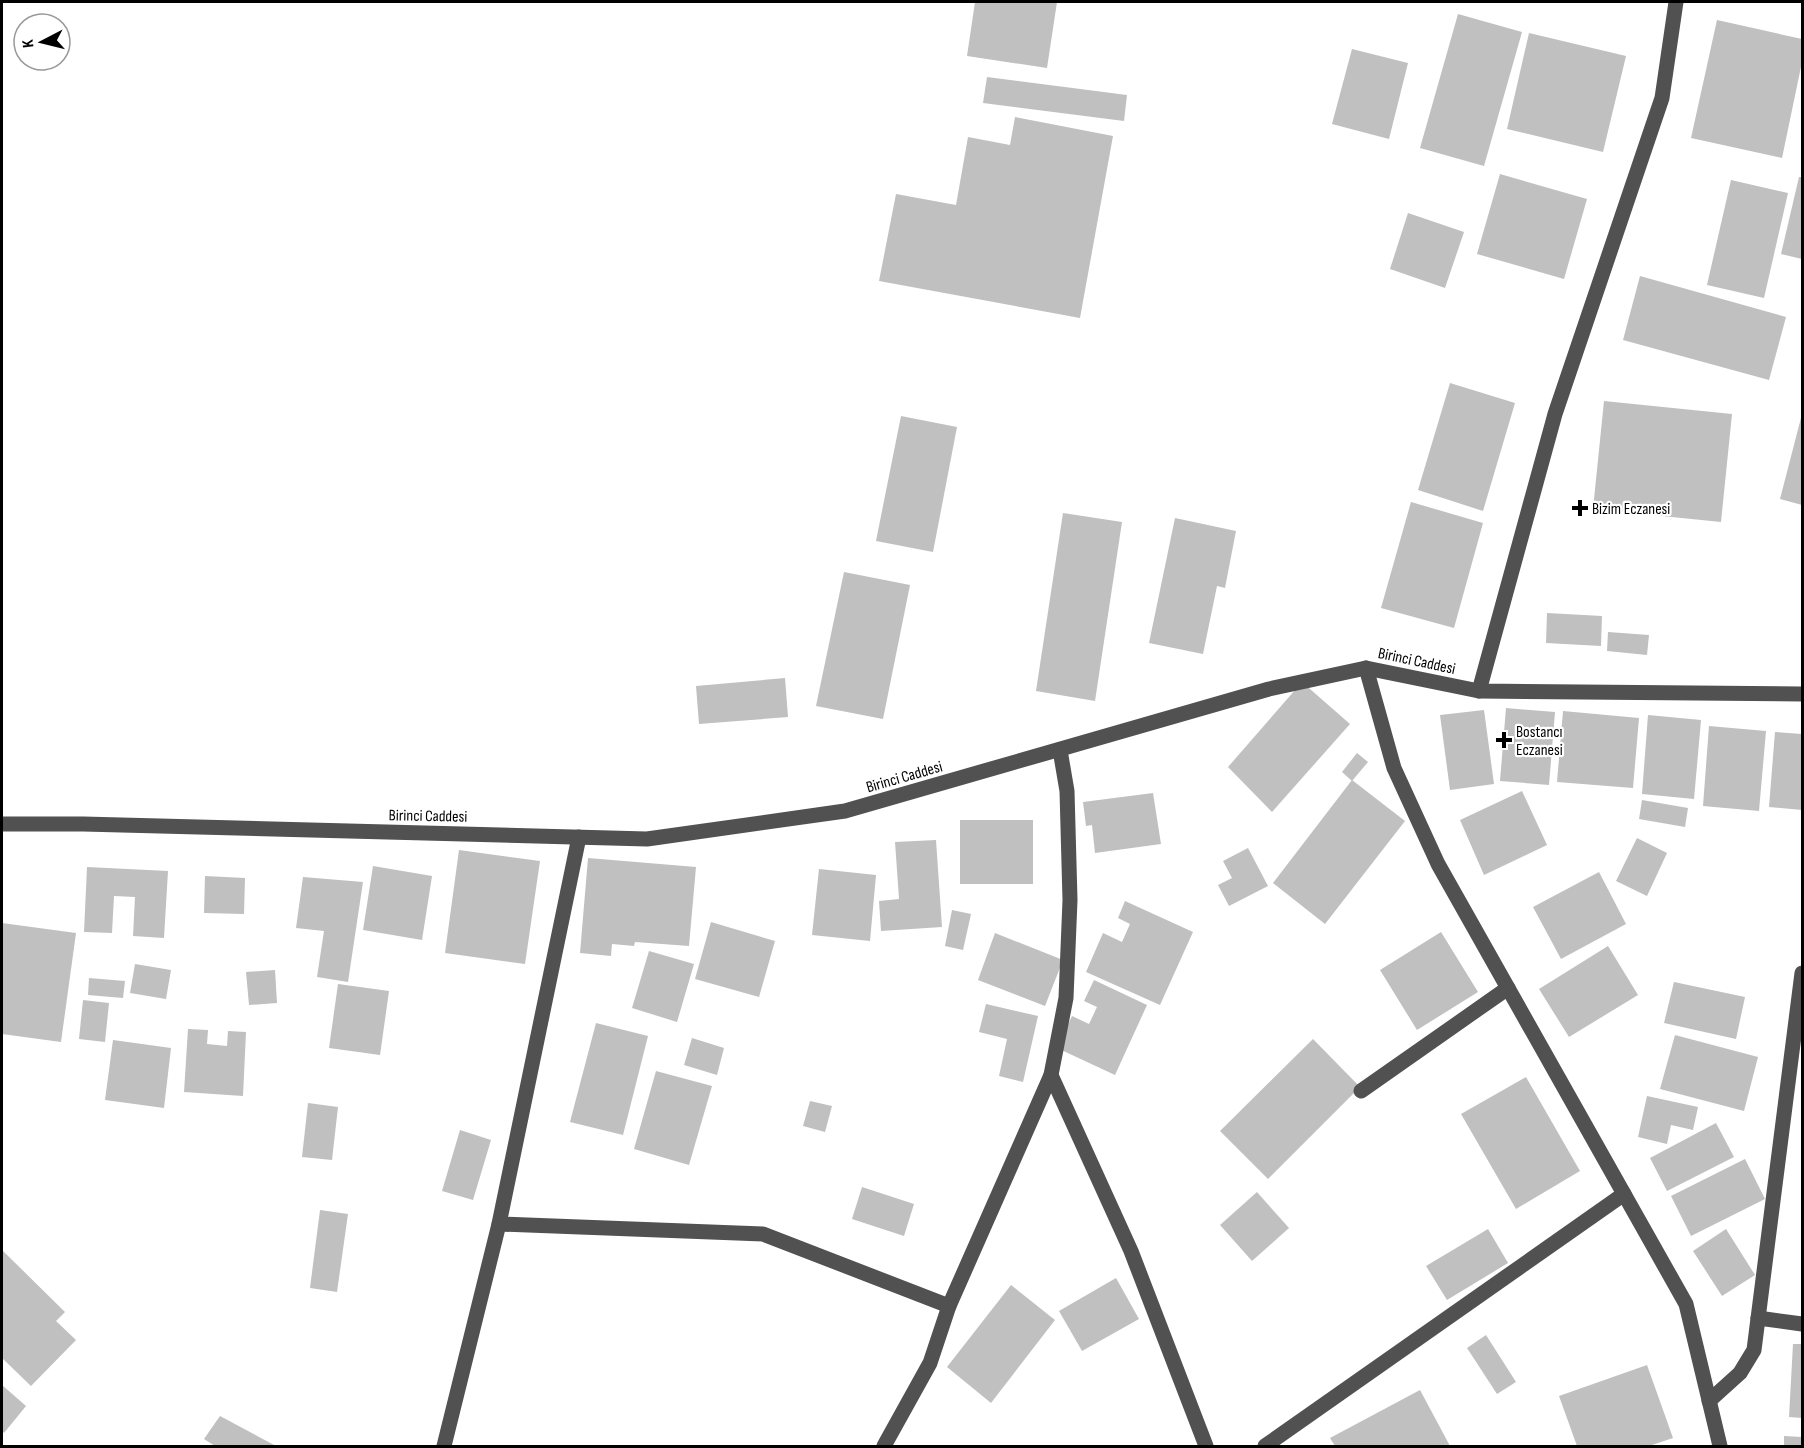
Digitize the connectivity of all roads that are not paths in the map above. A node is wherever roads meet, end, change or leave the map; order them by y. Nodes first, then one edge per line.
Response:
1 (1676, 2) edge
2 (1366, 668) junction
3 (1479, 692) junction
4 (1803, 694) edge
5 (1060, 750) junction
6 (2, 824) edge
7 (579, 837) junction
8 (1803, 973) edge
9 (1508, 988) junction
10 (1051, 1075) junction
11 (1362, 1091) dead end
12 (1624, 1194) junction
13 (499, 1224) junction
14 (949, 1306) junction
15 (1758, 1318) junction
16 (1803, 1324) edge
17 (1709, 1401) junction
18 (1275, 1444) edge
19 (444, 1446) edge
20 (884, 1446) edge
21 (1206, 1446) edge
22 (1720, 1446) edge

1 - 3 street
2 - 3 street, Birinci Caddesi
2 - 5 street, Birinci Caddesi
2 - 9 street
3 - 4 street, Birinci Caddesi
5 - 7 street, Birinci Caddesi
5 - 10 street
6 - 7 street, Birinci Caddesi
7 - 13 street
8 - 15 street
9 - 11 street
9 - 12 street
10 - 14 street
10 - 21 street
12 - 17 street
12 - 18 street
13 - 14 street
13 - 19 street
14 - 20 street
15 - 16 street
15 - 17 street
17 - 22 street

